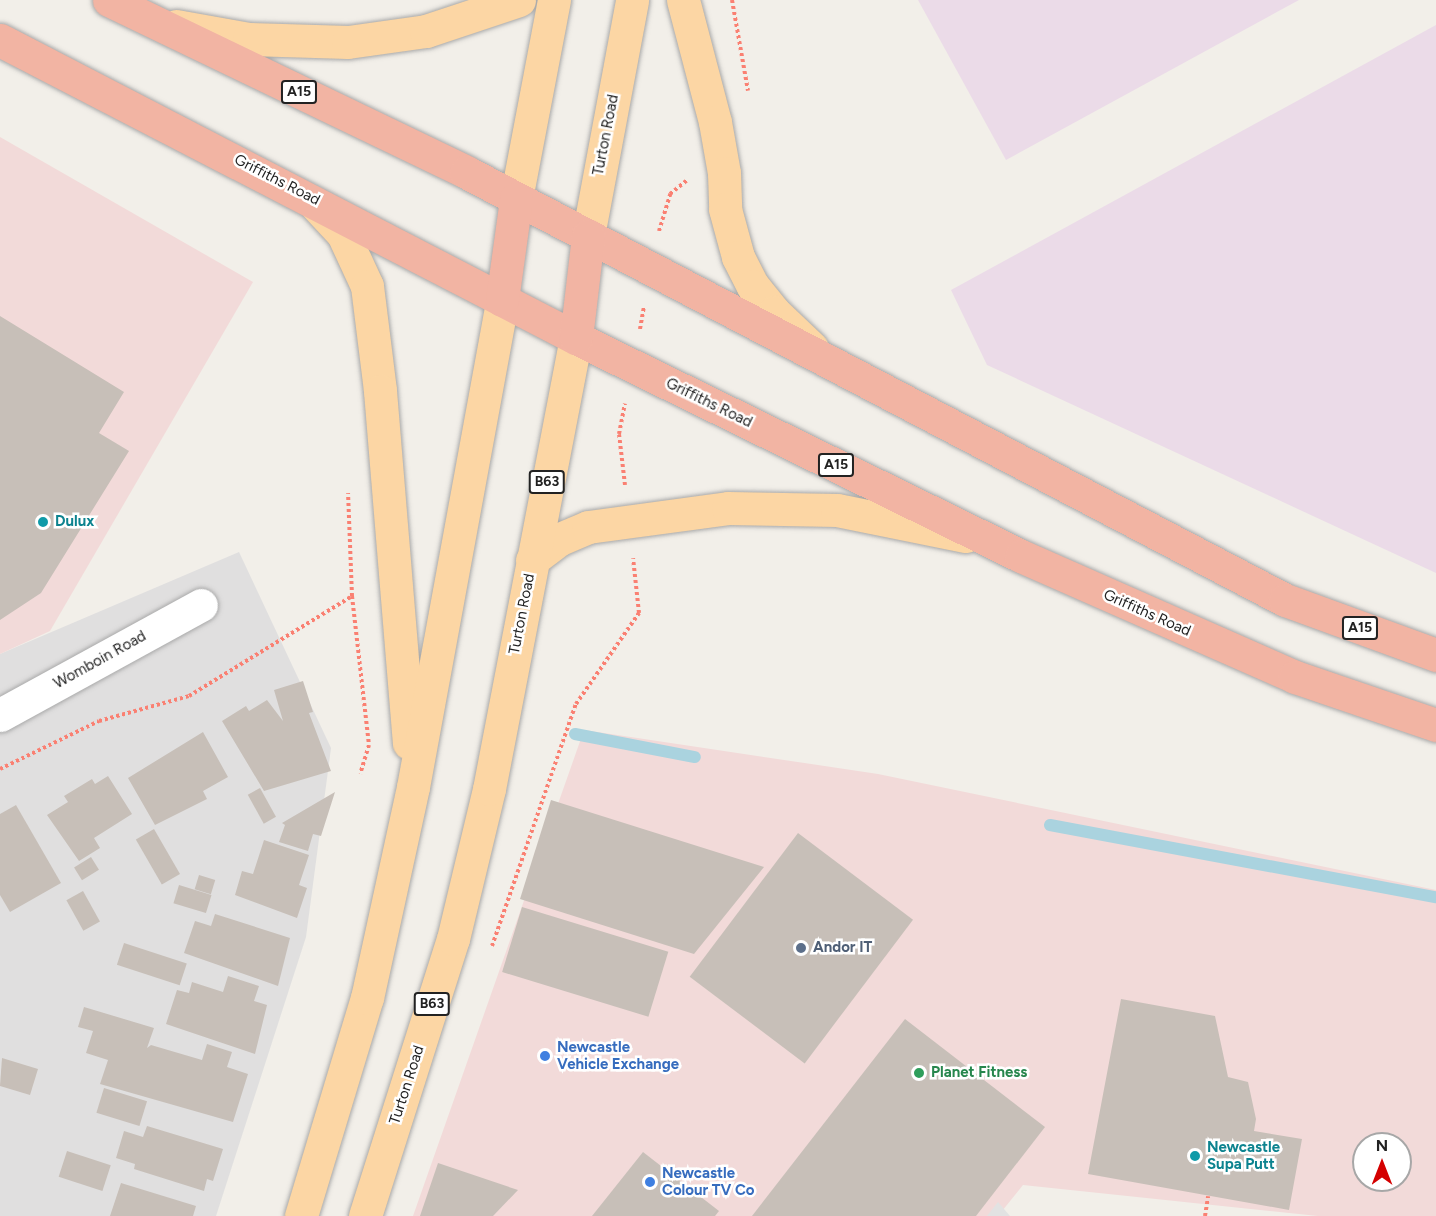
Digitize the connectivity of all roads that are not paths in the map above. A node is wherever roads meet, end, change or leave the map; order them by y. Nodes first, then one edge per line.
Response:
1 (109, 0) edge
2 (519, 0) edge
3 (554, 0) edge
4 (632, 0) edge
5 (683, 0) edge
6 (151, 20) junction
7 (0, 40) edge
8 (308, 196) junction
9 (516, 199) junction
10 (588, 236) junction
11 (502, 300) junction
12 (576, 338) junction
13 (819, 354) junction
14 (1021, 556) junction
15 (532, 560) junction
16 (201, 605) dead end
17 (1436, 655) edge
18 (0, 715) edge
19 (1436, 725) edge
20 (413, 787) junction
21 (301, 1216) edge
22 (365, 1216) edge

1 - 6 highway, A15
2 - 6 main road
3 - 9 main road
4 - 10 main road, Turton Road / B63
5 - 13 main road
6 - 9 highway, A15
7 - 8 highway, Griffiths Road / A15
8 - 11 highway, Griffiths Road / A15
8 - 20 main road
9 - 10 highway, A15
9 - 11 highway
10 - 12 highway, Turton Road / B63
10 - 13 highway, A15
11 - 12 highway, Griffiths Road / A15
11 - 20 main road
12 - 14 highway, Griffiths Road / A15
12 - 15 main road, Turton Road / B63
13 - 17 highway, A15
14 - 15 main road
14 - 19 highway, Griffiths Road / A15
15 - 22 main road, Turton Road / B63
16 - 18 street, Womboin Road
20 - 21 main road

